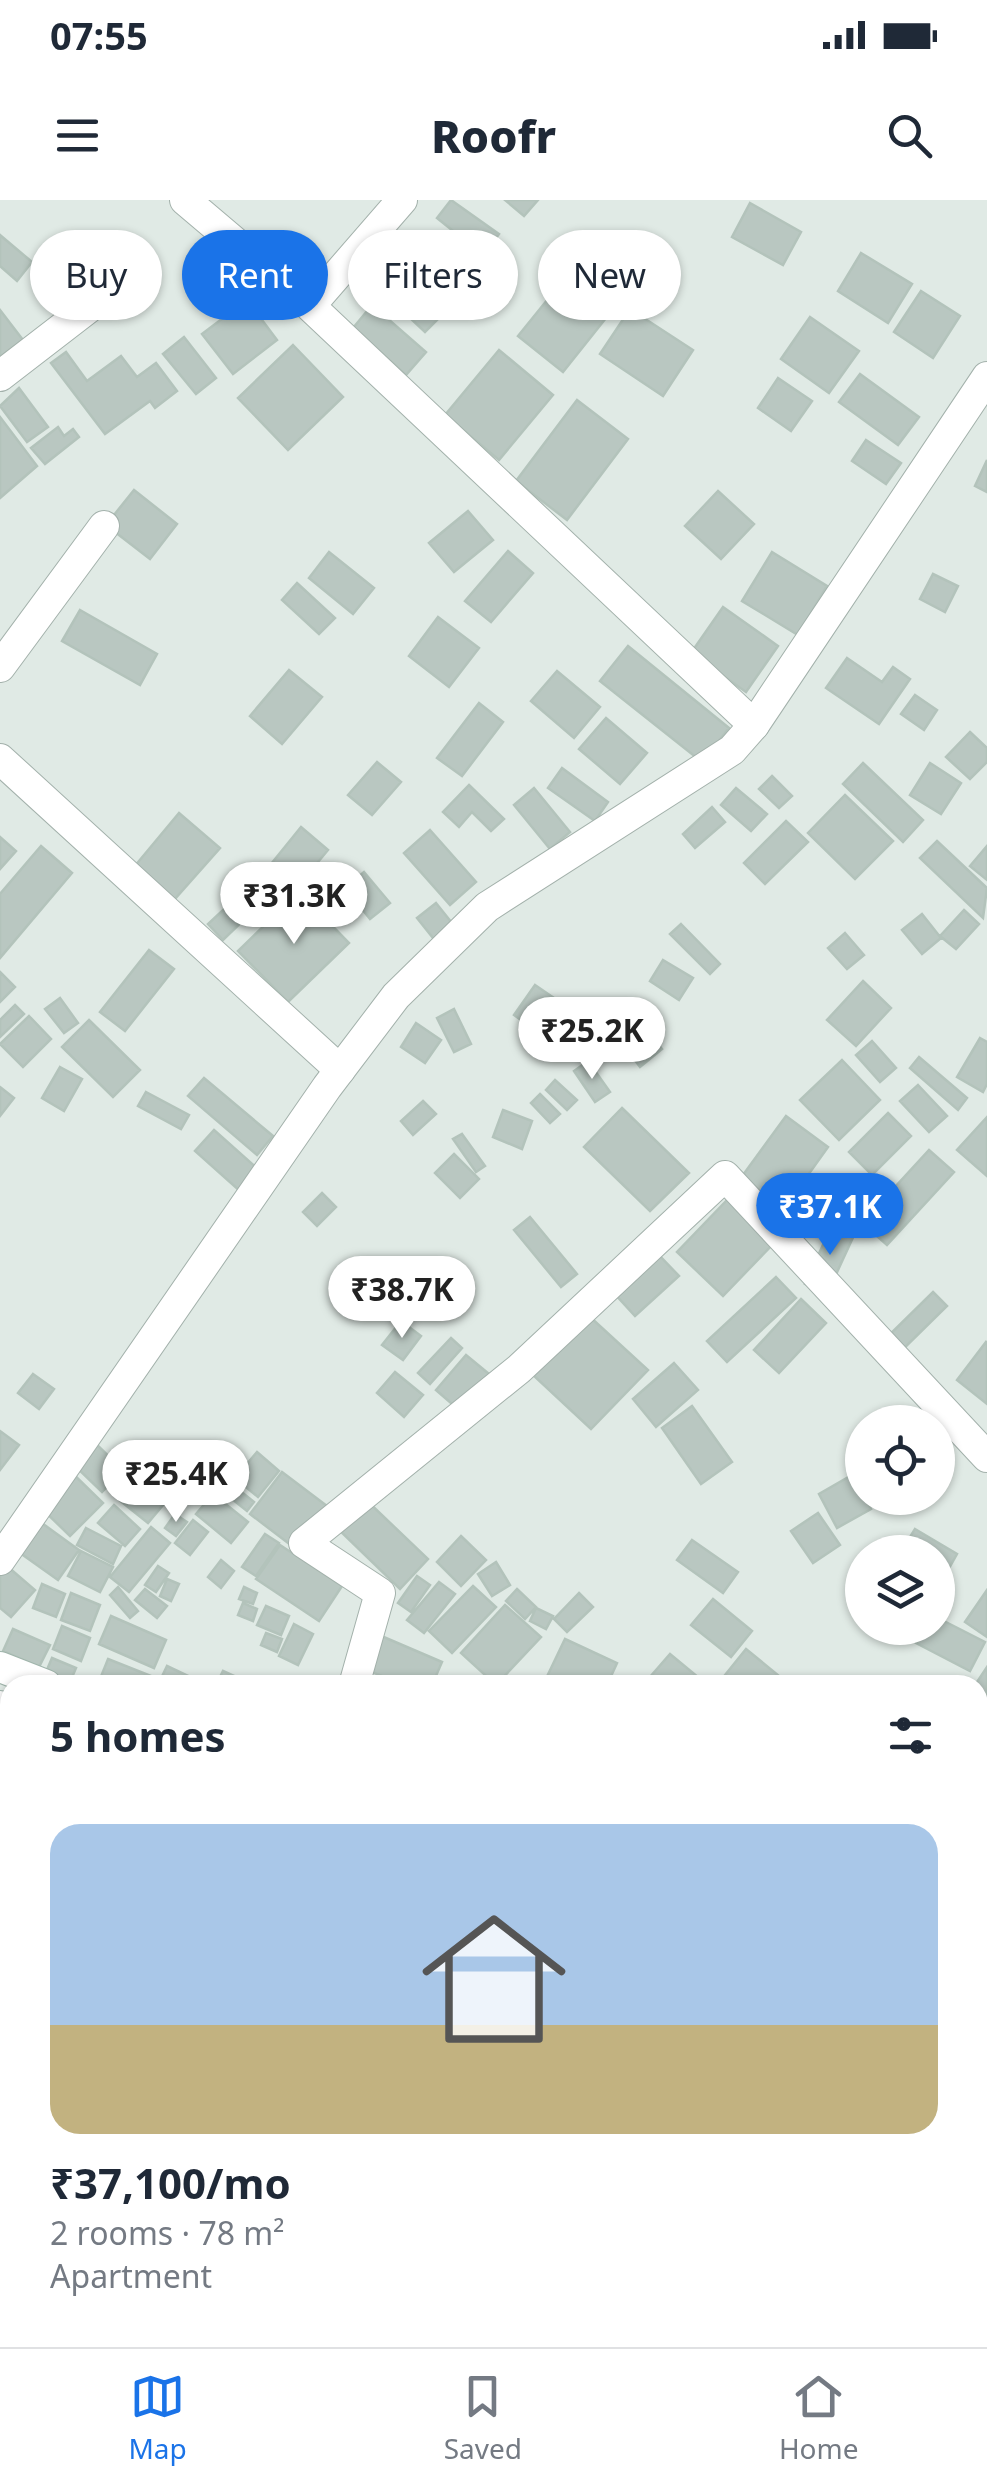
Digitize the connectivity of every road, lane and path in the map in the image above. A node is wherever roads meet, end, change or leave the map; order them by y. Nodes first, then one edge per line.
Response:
1 (185, 200) edge
2 (402, 200) edge
3 (220, 230) edge
4 (328, 285) edge
5 (73, 320) edge
6 (325, 320) edge
7 (0, 376) edge
8 (987, 377) edge
9 (104, 526) dead end
10 (0, 667) edge
11 (754, 725) junction
12 (0, 759) edge
13 (340, 1070) junction
14 (987, 1456) edge
15 (0, 1560) edge
16 (357, 1675) edge

1 - 3 street
2 - 4 street
5 - 7 street
6 - 11 street
8 - 11 street
9 - 10 street
11 - 13 street
12 - 13 street
13 - 15 street
14 - 16 street

